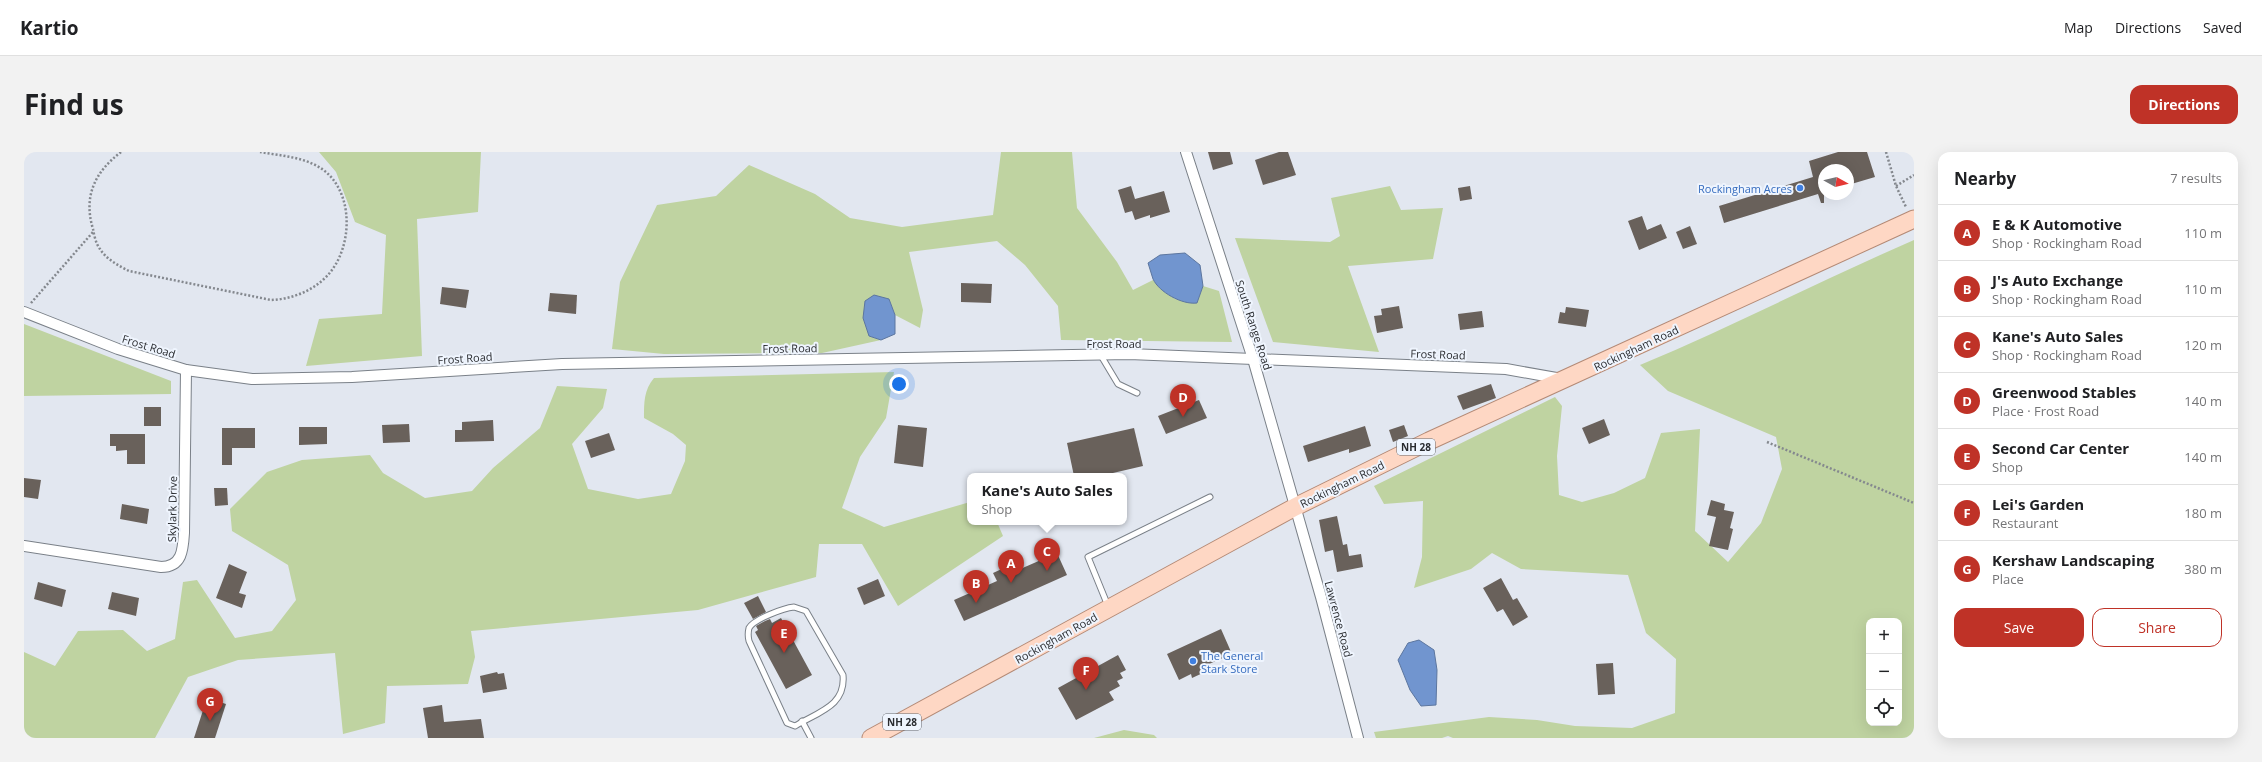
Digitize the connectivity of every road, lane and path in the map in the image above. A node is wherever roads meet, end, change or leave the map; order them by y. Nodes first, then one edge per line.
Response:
1 (122, 152) edge
2 (260, 152) edge
3 (1186, 152) edge
4 (1886, 152) edge
5 (1914, 175) edge
6 (1896, 186) junction
7 (1913, 220) edge
8 (93, 232) junction
9 (26, 309) edge
10 (1100, 354) junction
11 (1253, 359) junction
12 (186, 370) junction
13 (1566, 380) junction
14 (1137, 393) dead end
15 (1767, 442) dead end
16 (1210, 497) dead end
17 (1914, 503) edge
18 (1295, 507) junction
19 (24, 546) edge
20 (1109, 609) junction
21 (802, 721) junction
22 (811, 738) edge
23 (871, 738) edge
24 (1358, 738) edge

1 - 8 path
2 - 8 path
3 - 11 street, South Range Road
4 - 6 path
5 - 6 path
6 - 7 path
7 - 13 main road, Rockingham Road / NH 28
8 - 9 path
9 - 12 street, Frost Road
10 - 11 street, Frost Road
10 - 12 street, Frost Road
10 - 14 lane
11 - 13 street, Frost Road
11 - 18 street, South Range Road
12 - 19 street, Skylark Drive
13 - 18 main road, Rockingham Road / NH 28
15 - 17 path
16 - 20 lane
18 - 20 main road, Rockingham Road / NH 28
18 - 24 street, Lawrence Road
20 - 23 main road, Rockingham Road / NH 28
21 - 21 lane
21 - 22 lane

